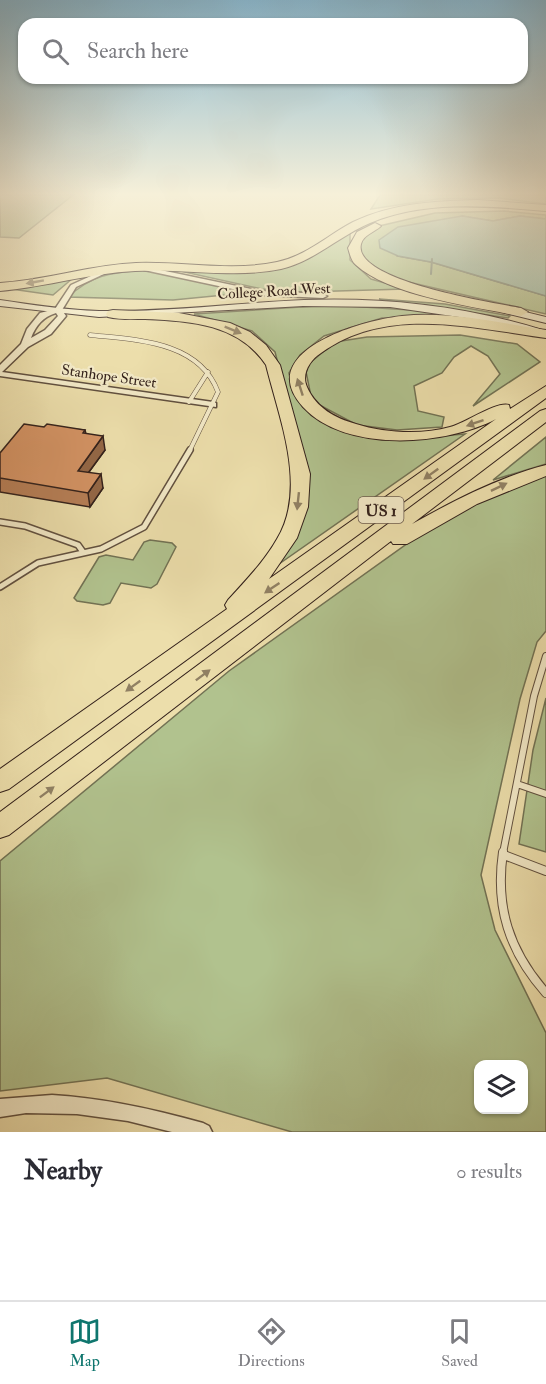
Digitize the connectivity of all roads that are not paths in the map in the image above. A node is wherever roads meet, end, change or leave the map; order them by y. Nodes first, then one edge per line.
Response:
1 (320, 248) edge
2 (354, 248) edge
3 (112, 269) junction
4 (0, 286) edge
5 (0, 293) edge
6 (323, 296) junction
7 (0, 303) edge
8 (60, 305) junction
9 (521, 312) junction
10 (113, 314) junction
11 (546, 320) edge
12 (546, 334) edge
13 (90, 335) dead end
14 (25, 345) junction
15 (0, 372) edge
16 (208, 372) junction
17 (546, 389) edge
18 (189, 402) junction
19 (213, 405) junction
20 (546, 414) edge
21 (546, 470) edge
22 (0, 522) edge
23 (83, 552) junction
24 (0, 587) edge
25 (320, 587) junction
26 (215, 628) junction
27 (546, 656) edge
28 (0, 782) edge
29 (517, 784) junction
30 (546, 794) edge
31 (0, 827) edge
32 (504, 855) junction
33 (546, 871) edge
34 (546, 993) edge
35 (0, 1108) edge
36 (203, 1132) edge

1 - 3 highway
2 - 9 highway
3 -> 4 highway
3 - 6 street
3 - 8 street
5 - 8 street, College Road West
6 - 8 street, College Road West
6 - 9 street, College Road West
7 - 8 street, College Road West
8 - 10 street, College Road West
8 - 14 street
8 - 14 street
9 - 11 street, College Road West
10 - 12 street, College Road West
10 -> 26 highway
17 -> 12 highway
13 - 16 lane
14 - 15 street
15 - 18 street, Stanhope Street
16 - 18 lane
16 - 19 lane
17 -> 26 highway, US 1
18 - 19 street, Stanhope Street
19 - 23 lane
20 - 25 highway, US 1
25 -> 21 highway
22 - 23 lane
23 - 24 lane
31 -> 25 highway, US 1
26 -> 28 highway, US 1
27 - 29 lane
29 - 30 lane
29 - 32 lane
32 - 33 lane
32 - 34 lane
35 - 36 street

